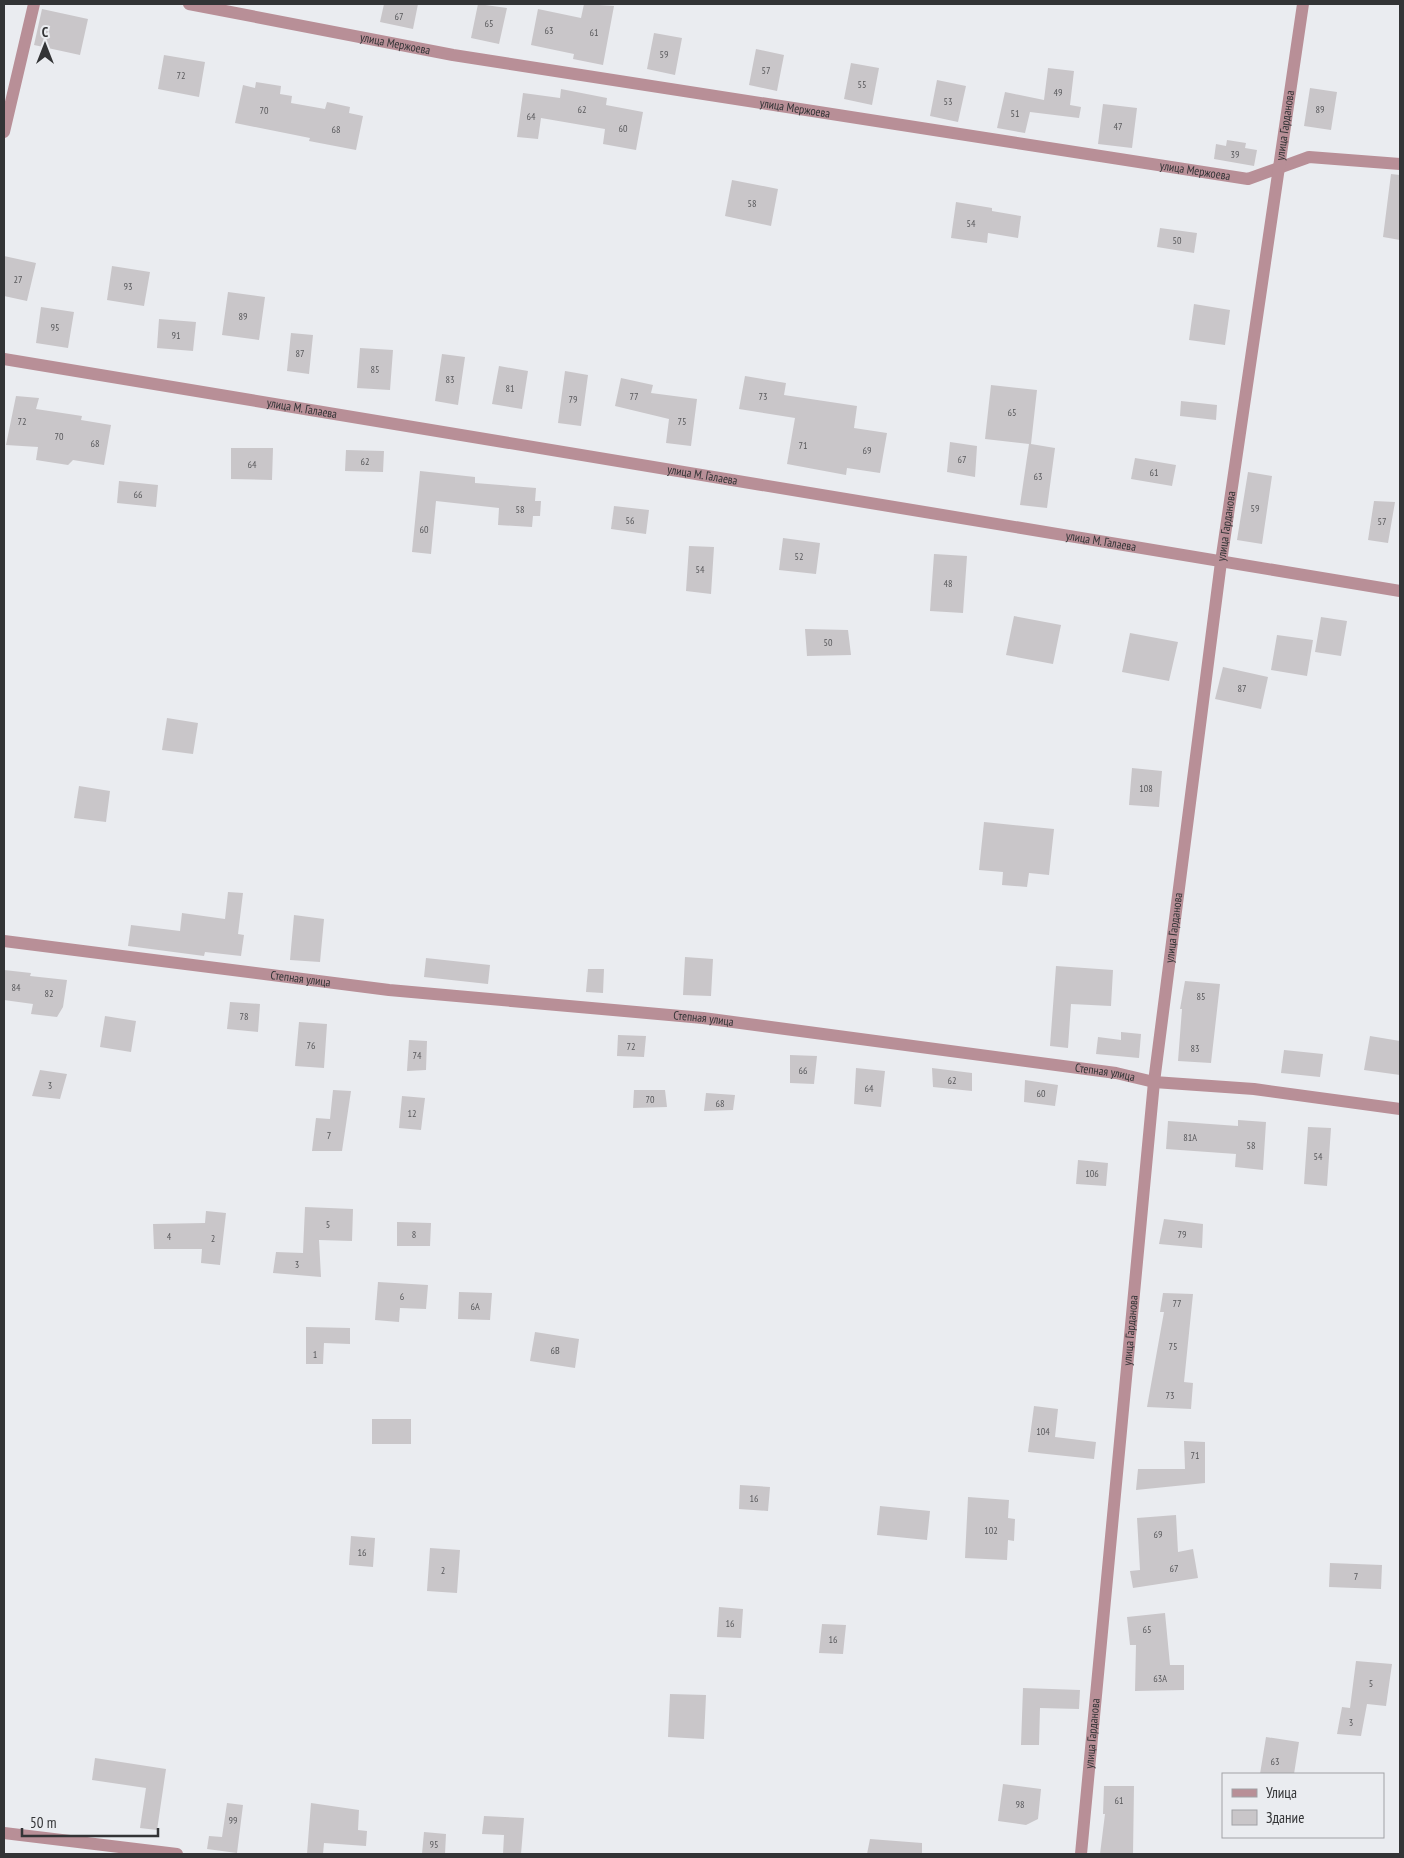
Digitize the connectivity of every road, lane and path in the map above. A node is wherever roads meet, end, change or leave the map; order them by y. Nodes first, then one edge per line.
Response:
1 (34, 4) edge
2 (190, 4) edge
3 (1303, 4) edge
4 (4, 132) edge
5 (1400, 164) edge
6 (1280, 168) junction
7 (4, 359) edge
8 (1221, 562) junction
9 (1400, 591) edge
10 (4, 942) edge
11 (1154, 1082) junction
12 (1400, 1109) edge
13 (4, 1833) edge
14 (176, 1854) edge
15 (1081, 1854) edge

1 - 4 street
2 - 6 street, улица Мержоева
3 - 6 street, улица Гарданова
5 - 6 street, улица Мержоева
6 - 8 street, улица Гарданова
7 - 8 street, улица М. Галаева
8 - 9 street, улица М. Галаева
8 - 11 street, улица Гарданова
10 - 11 street, Степная улица
11 - 12 street, Степная улица
11 - 15 street, улица Гарданова
13 - 14 street

